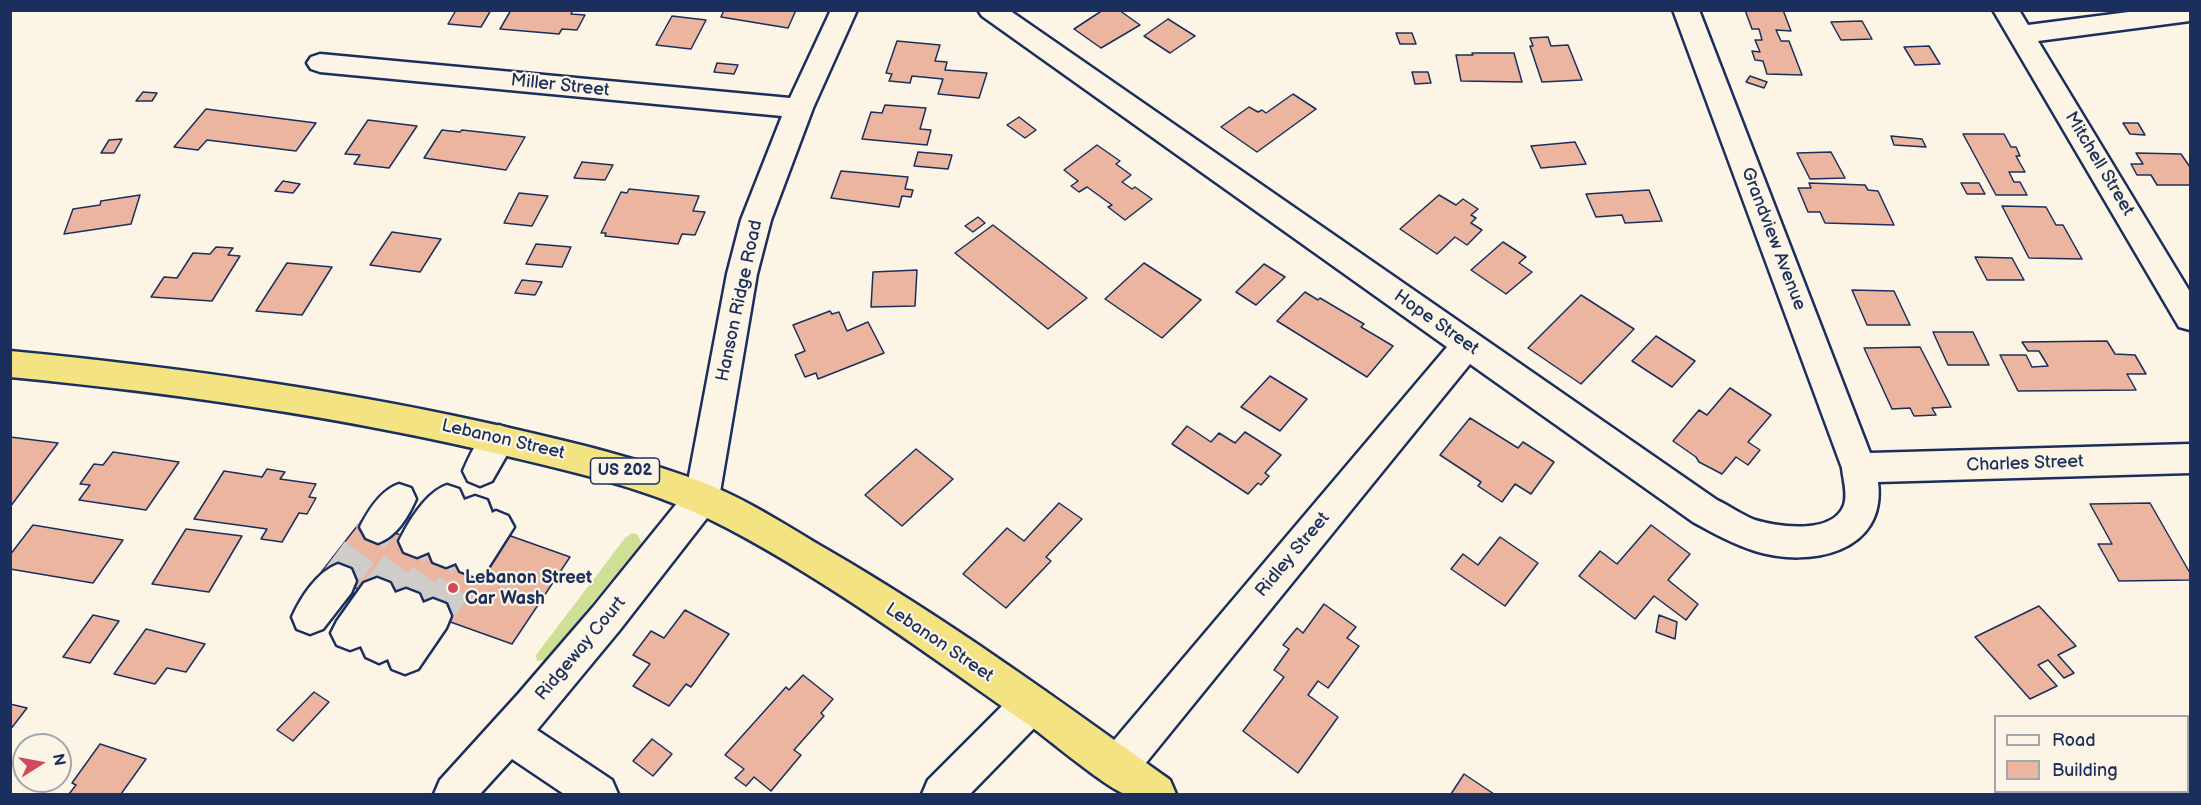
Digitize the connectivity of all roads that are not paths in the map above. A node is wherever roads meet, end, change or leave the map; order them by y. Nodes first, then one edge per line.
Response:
1 (844, 10) edge
2 (991, 10) edge
3 (1686, 10) edge
4 (2006, 10) edge
5 (2190, 14) edge
6 (2021, 35) junction
7 (320, 63) dead end
8 (799, 108) junction
9 (2190, 318) edge
10 (1467, 345) junction
11 (10, 364) edge
12 (499, 439) junction
13 (2190, 459) edge
14 (1859, 468) junction
15 (480, 471) dead end
16 (702, 498) junction
17 (399, 499) dead end
18 (472, 512) joint
19 (378, 527) tunnel mouth
20 (338, 581) tunnel mouth
21 (406, 606) joint
22 (310, 617) dead end
23 (1030, 704) junction
24 (517, 712) junction
25 (1118, 766) junction
26 (454, 795) edge
27 (597, 795) edge
28 (942, 795) edge
29 (1156, 795) edge

1 - 8 street, Hanson Ridge Road
2 - 10 street, Hope Street
3 - 14 street, Grandview Avenue
4 - 6 street, Mitchell Street
5 - 6 street
6 - 9 street, Mitchell Street
7 - 8 street, Miller Street
8 - 16 street, Hanson Ridge Road
10 - 14 street, Hope Street
10 - 25 street, Ridley Street
11 - 12 highway, Lebanon Street / US 202
12 - 15 street
12 - 16 highway, Lebanon Street / US 202
13 - 14 street, Charles Street
16 - 23 highway, Lebanon Street / US 202
16 - 24 street, Ridgeway Court
17 - 19 street
18 - 18 street
20 - 22 street
21 - 21 street
23 - 25 highway, Lebanon Street / US 202
23 - 28 street
24 - 26 street, Ridgeway Court
24 - 27 street
25 - 29 highway, Lebanon Street / US 202

